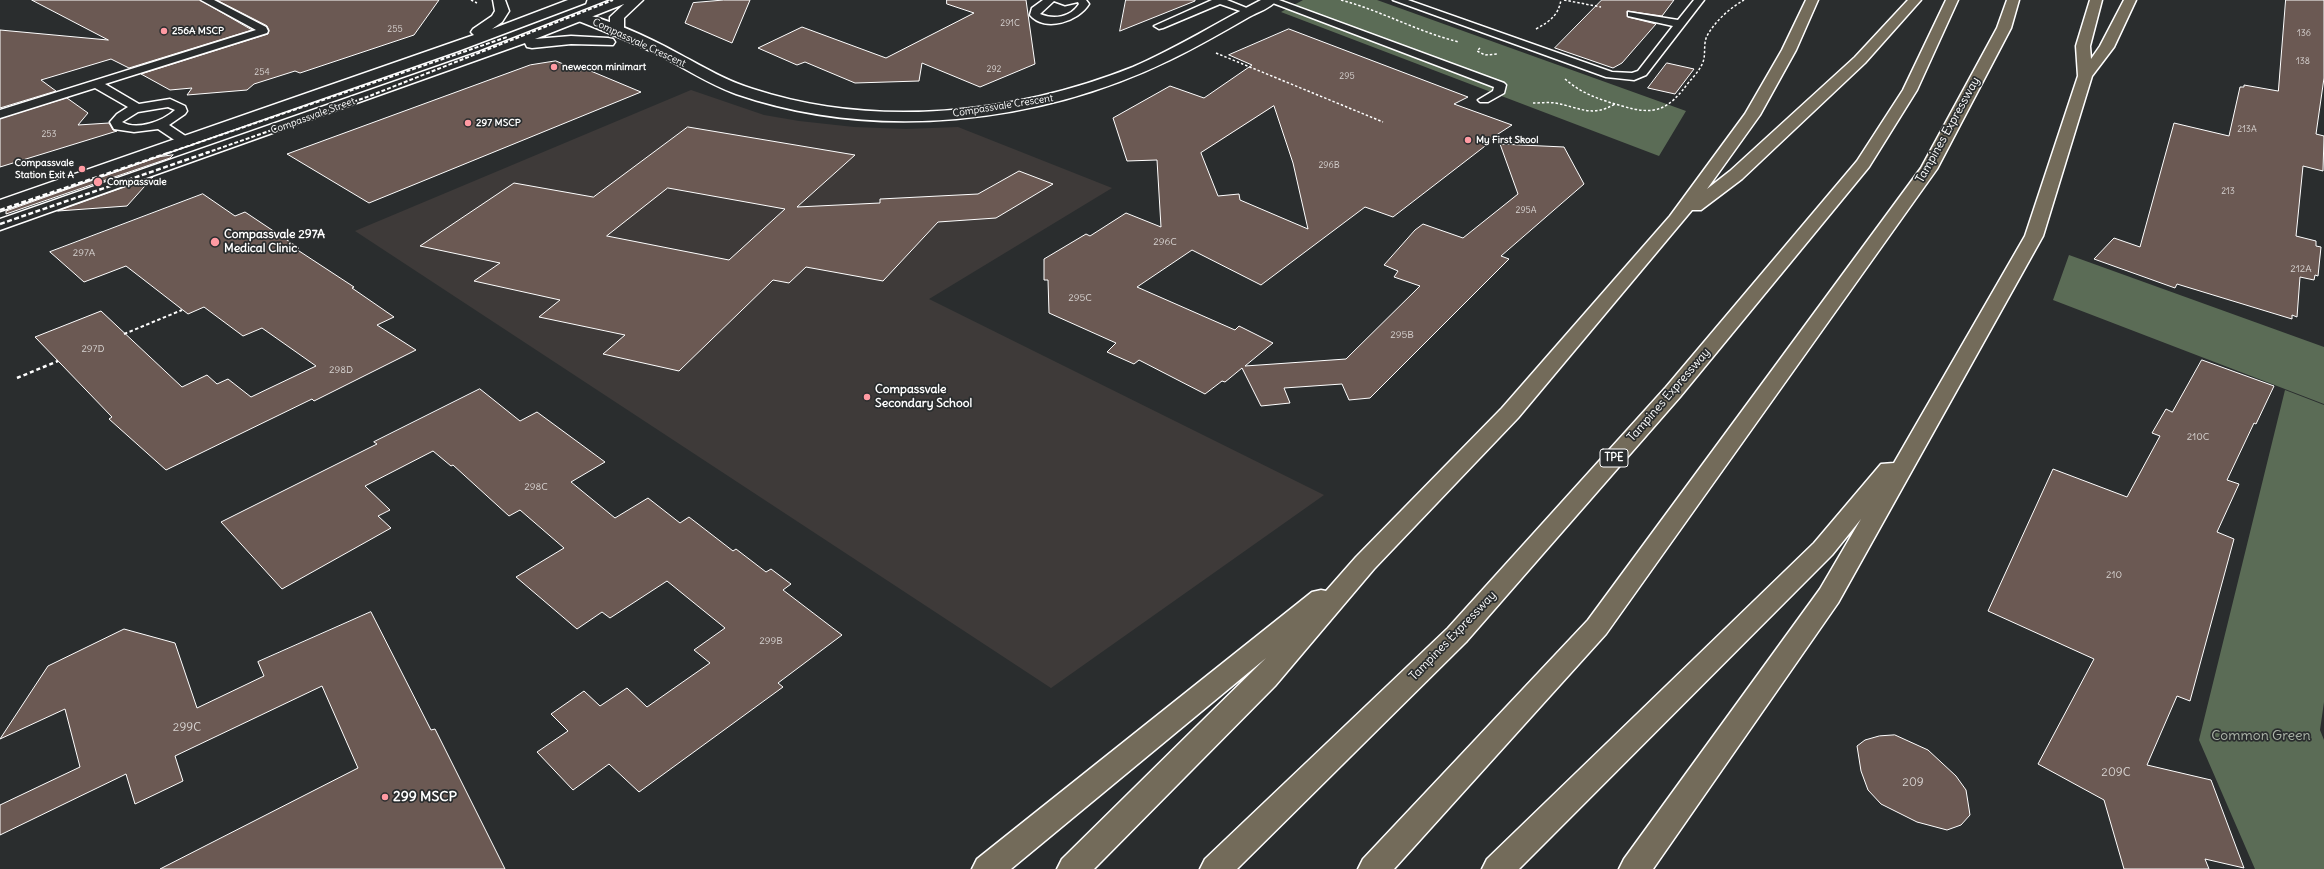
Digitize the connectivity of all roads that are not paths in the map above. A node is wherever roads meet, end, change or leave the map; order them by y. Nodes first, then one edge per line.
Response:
1 (206, 0) edge
2 (500, 0) edge
3 (541, 0) edge
4 (580, 0) edge
5 (623, 0) edge
6 (637, 0) edge
7 (1049, 0) edge
8 (1058, 0) edge
9 (1075, 0) edge
10 (1081, 0) edge
11 (1218, 0) edge
12 (1270, 0) edge
13 (1398, 0) edge
14 (1699, 0) edge
15 (1812, 0) edge
16 (1915, 0) edge
17 (1952, 0) edge
18 (2014, 0) edge
19 (2096, 0) edge
20 (2130, 0) edge
21 (560, 8) junction
22 (1249, 11) junction
23 (1632, 14) dead end
24 (539, 15) junction
25 (581, 17) junction
26 (249, 22) junction
27 (562, 24) junction
28 (1680, 24) junction
29 (1159, 26) dead end
30 (231, 28) dead end
31 (612, 37) junction
32 (453, 48) junction
33 (484, 55) junction
34 (2085, 76) junction
35 (96, 84) junction
36 (1484, 100) dead end
37 (138, 108) junction
38 (0, 114) edge
39 (159, 124) junction
40 (186, 142) junction
41 (0, 206) edge
42 (1676, 220) junction
43 (0, 225) edge
44 (1927, 424) junction
45 (1365, 563) junction
46 (988, 869) edge
47 (1073, 869) edge
48 (1216, 869) edge
49 (1374, 869) edge
50 (1498, 869) edge
51 (1635, 869) edge

1 - 26 lane
2 - 24 street, Compassvale Crescent
2 - 32 street
3 - 21 street, Compassvale Crescent
4 - 21 street, Compassvale Street
5 - 25 street, Compassvale Street
6 - 31 street
7 - 10 lane
8 - 9 lane
11 - 22 lane
11 - 29 lane
12 - 22 street, Compassvale Crescent
12 - 36 lane
13 - 28 lane
14 - 28 lane
15 - 42 highway
16 - 42 highway
17 - 48 highway, Tampines Expressway / TPE
18 - 49 highway, Tampines Expressway
19 - 34 highway
20 - 34 highway
21 - 24 street, Compassvale Street
21 - 25 street, Compassvale Crescent
22 - 31 street, Compassvale Crescent
23 - 28 lane
24 - 27 street, Compassvale Crescent
24 - 32 street, Compassvale Street
25 - 27 street, Compassvale Street
25 - 31 street, Compassvale Crescent
26 - 30 lane
26 - 35 lane
27 - 31 street, Compassvale Crescent
27 - 33 street, Compassvale Street
31 - 33 street
32 - 40 street, Compassvale Street
33 - 43 street, Compassvale Street
34 - 44 highway
35 - 37 lane
35 - 38 lane
37 - 39 lane
37 - 39 lane
39 - 40 lane
40 - 41 street, Compassvale Street
42 - 45 highway
44 - 50 highway
44 - 51 highway
45 - 46 highway
45 - 47 highway

